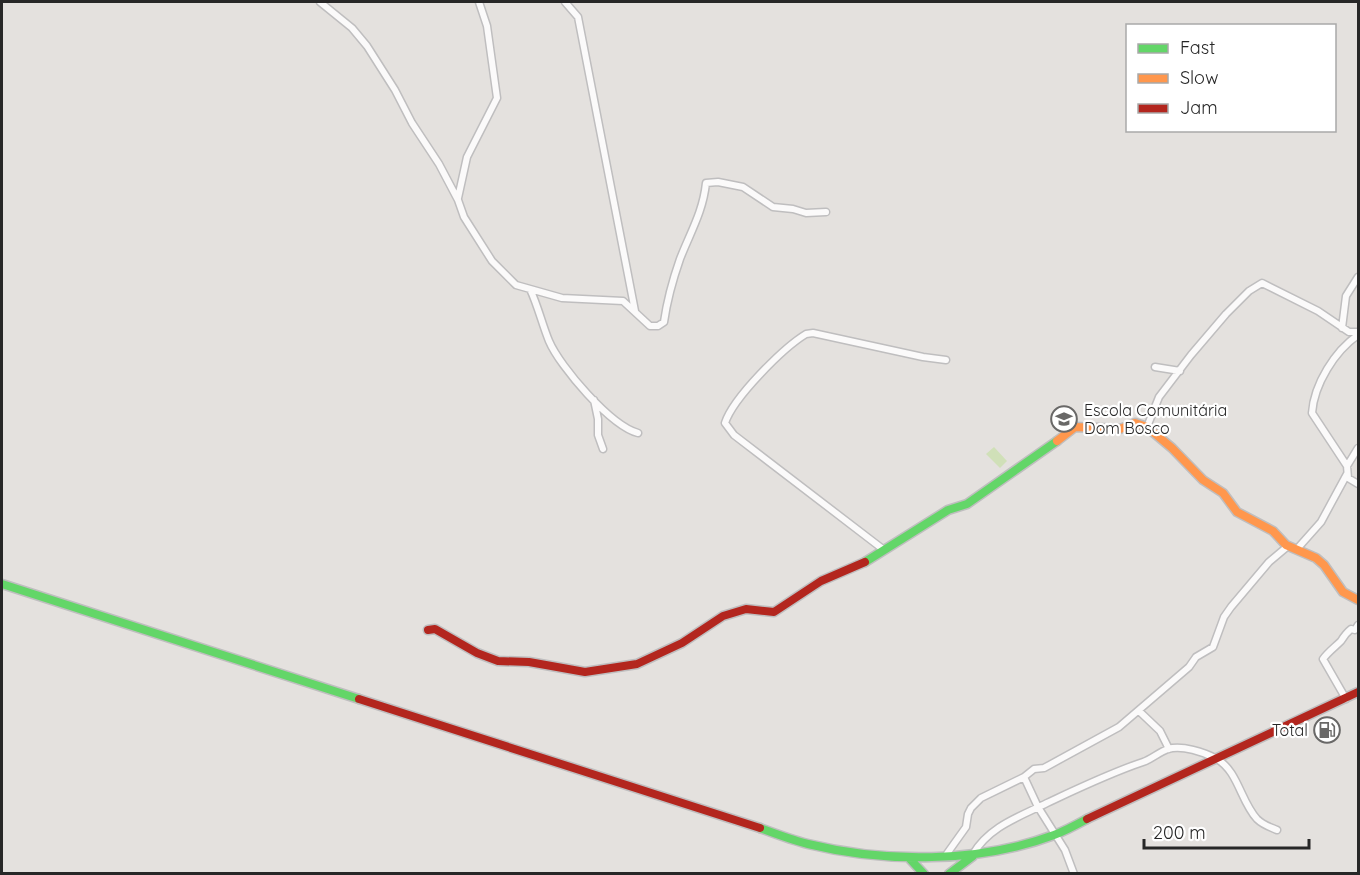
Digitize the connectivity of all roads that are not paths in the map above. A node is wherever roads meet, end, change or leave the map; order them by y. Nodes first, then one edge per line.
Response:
1 (320, 2) edge
2 (479, 2) edge
3 (565, 2) edge
4 (458, 200) junction
5 (826, 212) dead end
6 (1359, 277) edge
7 (530, 289) junction
8 (635, 311) junction
9 (1342, 328) junction
10 (1359, 333) edge
11 (946, 360) dead end
12 (1155, 367) dead end
13 (1180, 371) junction
14 (594, 400) junction
15 (1147, 427) junction
16 (638, 433) dead end
17 (1359, 448) edge
18 (603, 449) dead end
19 (1347, 466) junction
20 (1347, 474) junction
21 (1359, 484) edge
22 (1288, 546) junction
23 (1297, 549) junction
24 (884, 550) junction
25 (2, 584) edge
26 (1359, 600) edge
27 (1359, 625) edge
28 (428, 630) dead end
29 (1359, 692) edge
30 (1346, 699) junction
31 (1139, 711) junction
32 (1169, 749) junction
33 (1217, 759) junction
34 (1024, 777) junction
35 (1038, 807) junction
36 (1277, 830) dead end
37 (1054, 835) junction
38 (973, 855) junction
39 (944, 857) junction
40 (909, 858) junction
41 (924, 873) edge
42 (950, 873) edge
43 (1074, 873) edge

1 - 4 street
2 - 4 street
3 - 8 street
4 - 7 street
5 - 8 street
6 - 9 street
7 - 8 street
7 - 14 street
9 - 10 street
9 - 13 street
10 - 19 street
11 - 24 street
12 - 13 street
13 - 15 street
14 - 16 street
14 - 18 street
15 - 22 main road
15 - 24 main road
17 - 19 street
19 - 20 street
20 - 21 street
20 - 23 street
22 - 23 main road
22 - 31 street
23 - 26 main road
24 - 28 main road
25 - 40 main road
27 - 30 street
29 - 30 main road
30 - 33 main road
31 - 32 street
31 - 34 street
32 - 33 street
32 - 35 street
33 - 36 street
33 - 37 main road
34 - 35 street
34 - 39 street
35 - 37 street
35 - 38 street
37 - 38 main road
37 - 43 street
38 - 39 main road
38 - 42 main road
39 - 40 main road
40 - 41 main road

